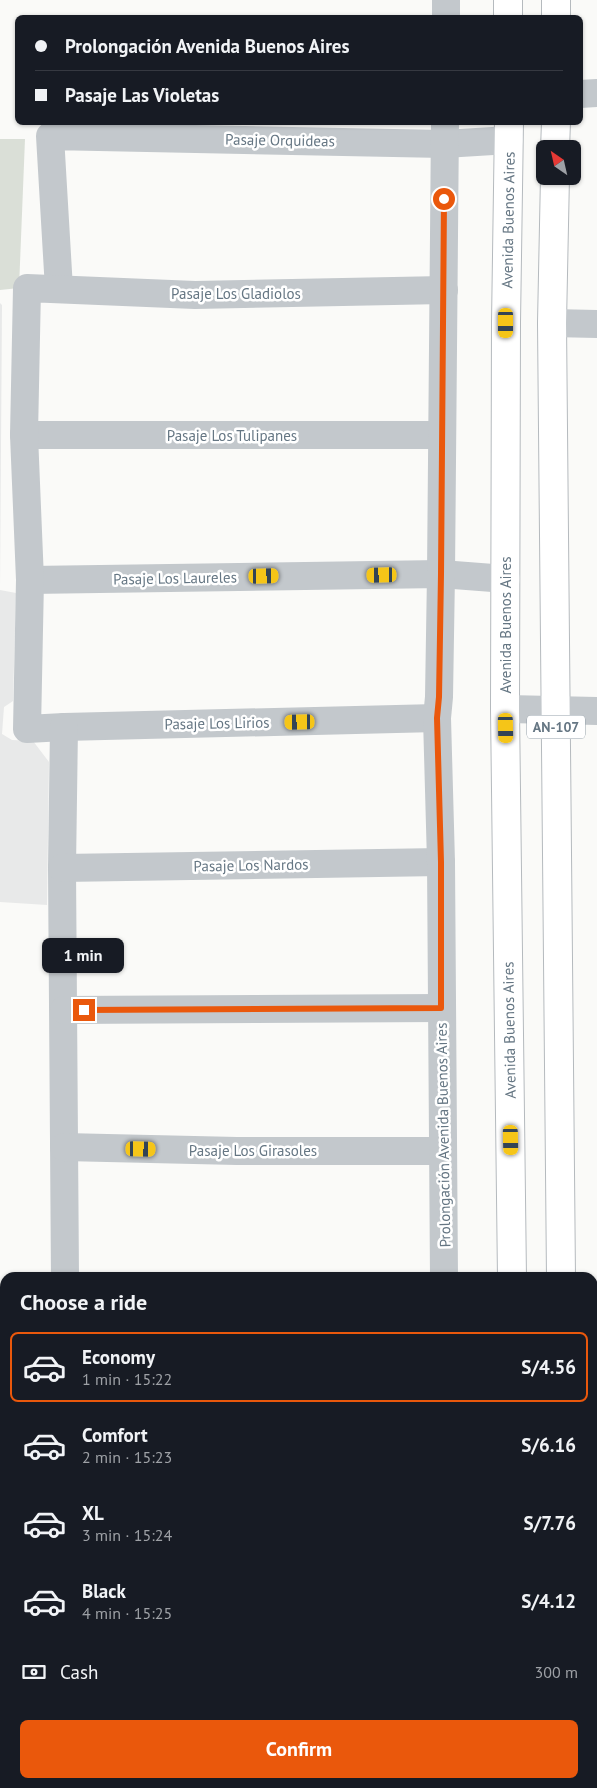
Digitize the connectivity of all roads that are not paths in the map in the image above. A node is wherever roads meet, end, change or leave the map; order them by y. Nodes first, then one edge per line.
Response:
1 (446, 0) edge
2 (508, 0) edge
3 (556, 0) edge
4 (446, 15) edge
5 (508, 15) edge
6 (556, 15) edge
7 (597, 93) edge
8 (583, 94) edge
9 (556, 125) edge
10 (509, 131) edge
11 (444, 133) edge
12 (555, 140) edge
13 (555, 185) edge
14 (59, 289) junction
15 (444, 290) junction
16 (552, 323) junction
17 (597, 324) edge
18 (24, 435) junction
19 (441, 435) junction
20 (441, 574) junction
21 (506, 579) junction
22 (30, 580) junction
23 (505, 709) junction
24 (556, 709) junction
25 (597, 711) edge
26 (437, 718) junction
27 (64, 727) junction
28 (441, 862) junction
29 (62, 868) junction
30 (441, 1008) junction
31 (64, 1010) junction
32 (64, 1147) junction
33 (443, 1151) junction
34 (65, 1272) edge
35 (444, 1272) edge
36 (512, 1272) edge
37 (561, 1272) edge

1 - 4 street
2 - 5 main road
3 - 6 main road
7 - 8 street
9 - 12 main road
10 - 11 street, Pasaje Orquideas
10 - 21 main road, Avenida Buenos Aires / AN-107
11 - 14 street, Pasaje Orquideas
11 - 15 street, Prolongación Avenida Buenos Aires
13 - 16 main road, AN-107
14 - 15 street, Pasaje Los Gladiolos
14 - 18 street, Pasaje Los Gladiolos
15 - 19 street, Prolongación Avenida Buenos Aires
16 - 17 street
16 - 24 main road, AN-107
18 - 19 street, Pasaje Los Tulipanes
18 - 22 street
19 - 20 street, Prolongación Avenida Buenos Aires
20 - 21 street, Pasaje Los Laureles
20 - 22 street, Pasaje Los Laureles
20 - 26 street, Prolongación Avenida Buenos Aires
21 - 23 main road, Avenida Buenos Aires / AN-107
22 - 27 street, Pasaje Los Lirios
23 - 24 street
23 - 36 main road, Avenida Buenos Aires / AN-107
24 - 25 street
24 - 37 main road, AN-107
26 - 27 street, Pasaje Los Lirios
26 - 28 street, Prolongación Avenida Buenos Aires
27 - 29 street
28 - 29 street, Pasaje Los Nardos
28 - 30 street, Prolongación Avenida Buenos Aires
29 - 31 street
30 - 31 street
30 - 33 street, Prolongación Avenida Buenos Aires
31 - 32 street
32 - 33 street, Pasaje Los Girasoles
32 - 34 street
33 - 35 street, Prolongación Avenida Buenos Aires

